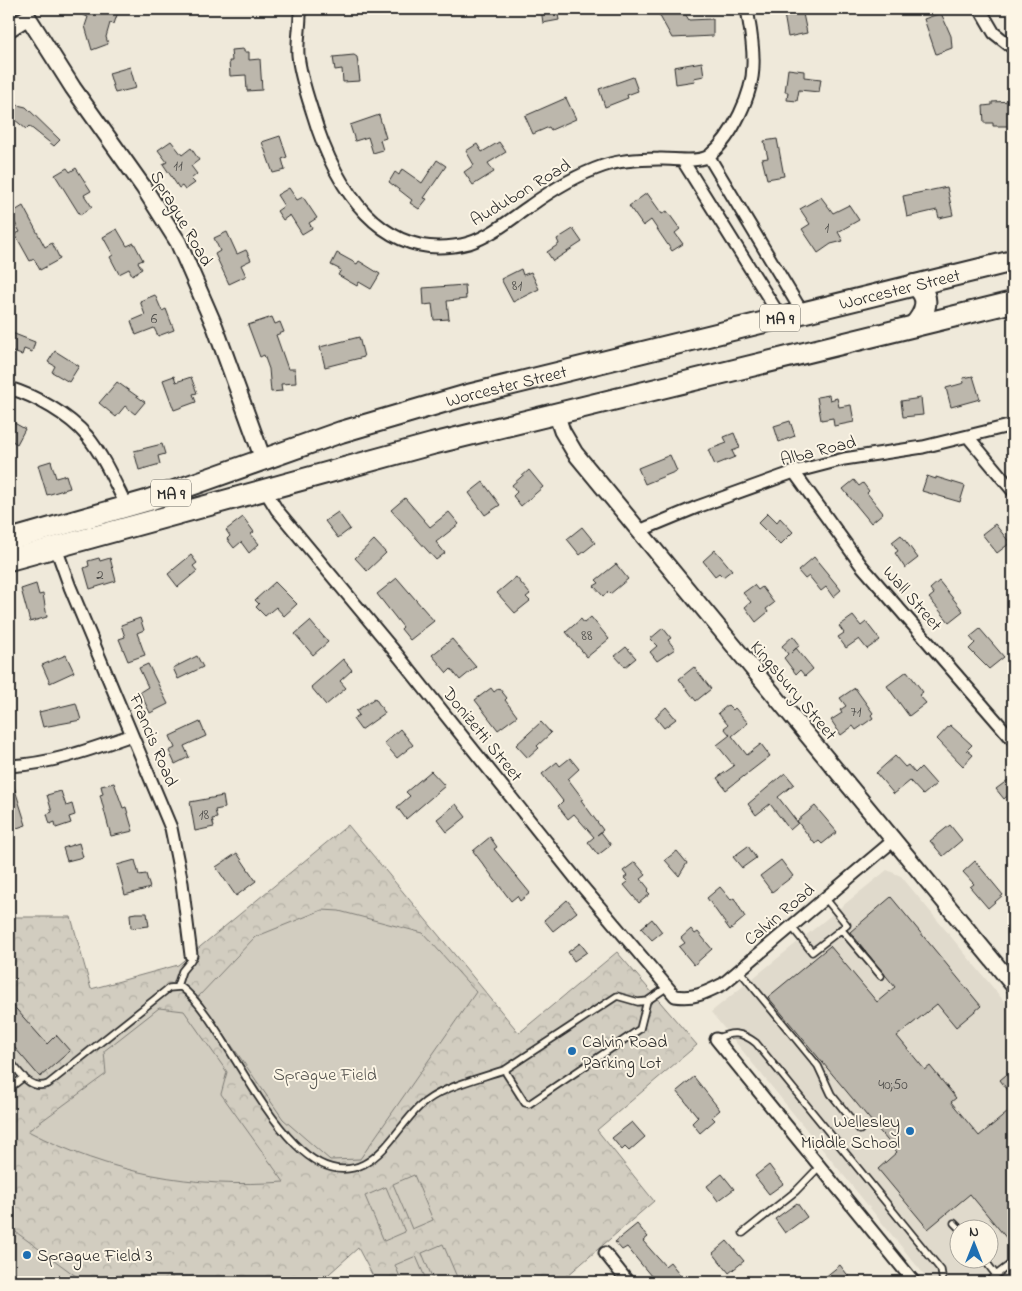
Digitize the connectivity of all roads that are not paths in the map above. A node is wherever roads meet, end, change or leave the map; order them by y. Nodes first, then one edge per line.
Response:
1 (303, 9) edge
2 (747, 9) edge
3 (980, 9) edge
4 (31, 13) edge
5 (9, 29) edge
6 (1013, 48) edge
7 (709, 157) junction
8 (683, 161) junction
9 (1013, 261) edge
10 (914, 285) junction
11 (1013, 302) edge
12 (802, 312) junction
13 (781, 318) junction
14 (914, 326) junction
15 (9, 388) edge
16 (556, 413) junction
17 (1013, 426) edge
18 (331, 436) junction
19 (969, 438) junction
20 (263, 459) junction
21 (338, 469) junction
22 (794, 472) junction
23 (264, 490) junction
24 (1013, 491) edge
25 (127, 507) junction
26 (639, 531) junction
27 (9, 540) edge
28 (56, 548) junction
29 (9, 560) edge
30 (132, 735) junction
31 (1013, 740) edge
32 (9, 766) edge
33 (894, 840) junction
34 (825, 898) junction
35 (791, 926) junction
36 (841, 929) junction
37 (191, 955) joint
38 (739, 970) junction
39 (881, 976) dead end
40 (1013, 985) edge
41 (177, 986) junction
42 (666, 988) junction
43 (679, 996) joint
44 (647, 1001) junction
45 (716, 1039) joint
46 (9, 1060) edge
47 (506, 1069) junction
48 (24, 1077) junction
49 (9, 1082) edge
50 (860, 1130) dead end
51 (820, 1166) junction
52 (743, 1233) dead end
53 (605, 1253) dead end
54 (1013, 1262) edge
55 (991, 1268) edge
56 (996, 1275) junction
57 (628, 1282) edge
58 (914, 1282) edge
59 (943, 1282) edge
60 (987, 1282) edge

1 - 8 street, Audubon Road
2 - 7 street
3 - 6 street
4 - 5 main road
4 - 20 main road, Sprague Road
7 - 8 street, Audubon Road
7 - 12 street
8 - 13 street
9 - 10 highway, Worcester Street / MA 9
10 - 12 highway, Worcester Street / MA 9
10 - 14 highway
11 - 14 highway, MA 9
12 - 13 highway, Worcester Street / MA 9
13 - 18 highway, Worcester Street / MA 9
14 - 16 highway, MA 9
15 - 25 street
16 - 21 highway, MA 9
16 - 26 main road, Kingsbury Street
17 - 19 street, Alba Road
18 - 20 highway, Worcester Street / MA 9
18 - 21 highway
19 - 22 street, Alba Road
19 - 24 street
20 - 25 highway, Worcester Street / MA 9
21 - 23 highway, MA 9
22 - 26 street, Alba Road
22 - 31 street, Wall Street
23 - 28 highway, MA 9
23 - 42 street, Donizetti Street
25 - 27 highway, Worcester Street / MA 9
26 - 33 main road, Kingsbury Street
28 - 29 highway, MA 9
28 - 30 street, Francis Road
30 - 32 street
30 - 37 street, Francis Road
33 - 34 street, Calvin Road
33 - 40 main road, Kingsbury Street
34 - 35 street, Calvin Road
34 - 36 lane
35 - 36 lane
35 - 38 street, Calvin Road
36 - 39 lane
37 - 41 lane
38 - 43 street, Calvin Road
38 - 50 lane
41 - 47 lane
41 - 48 lane
42 - 43 street, Donizetti Street
42 - 44 lane
44 - 47 lane
44 - 47 lane
45 - 51 street
45 - 59 lane
46 - 48 lane
48 - 49 lane
51 - 52 lane
51 - 58 street
53 - 57 street
54 - 56 lane
55 - 56 lane
56 - 60 lane

